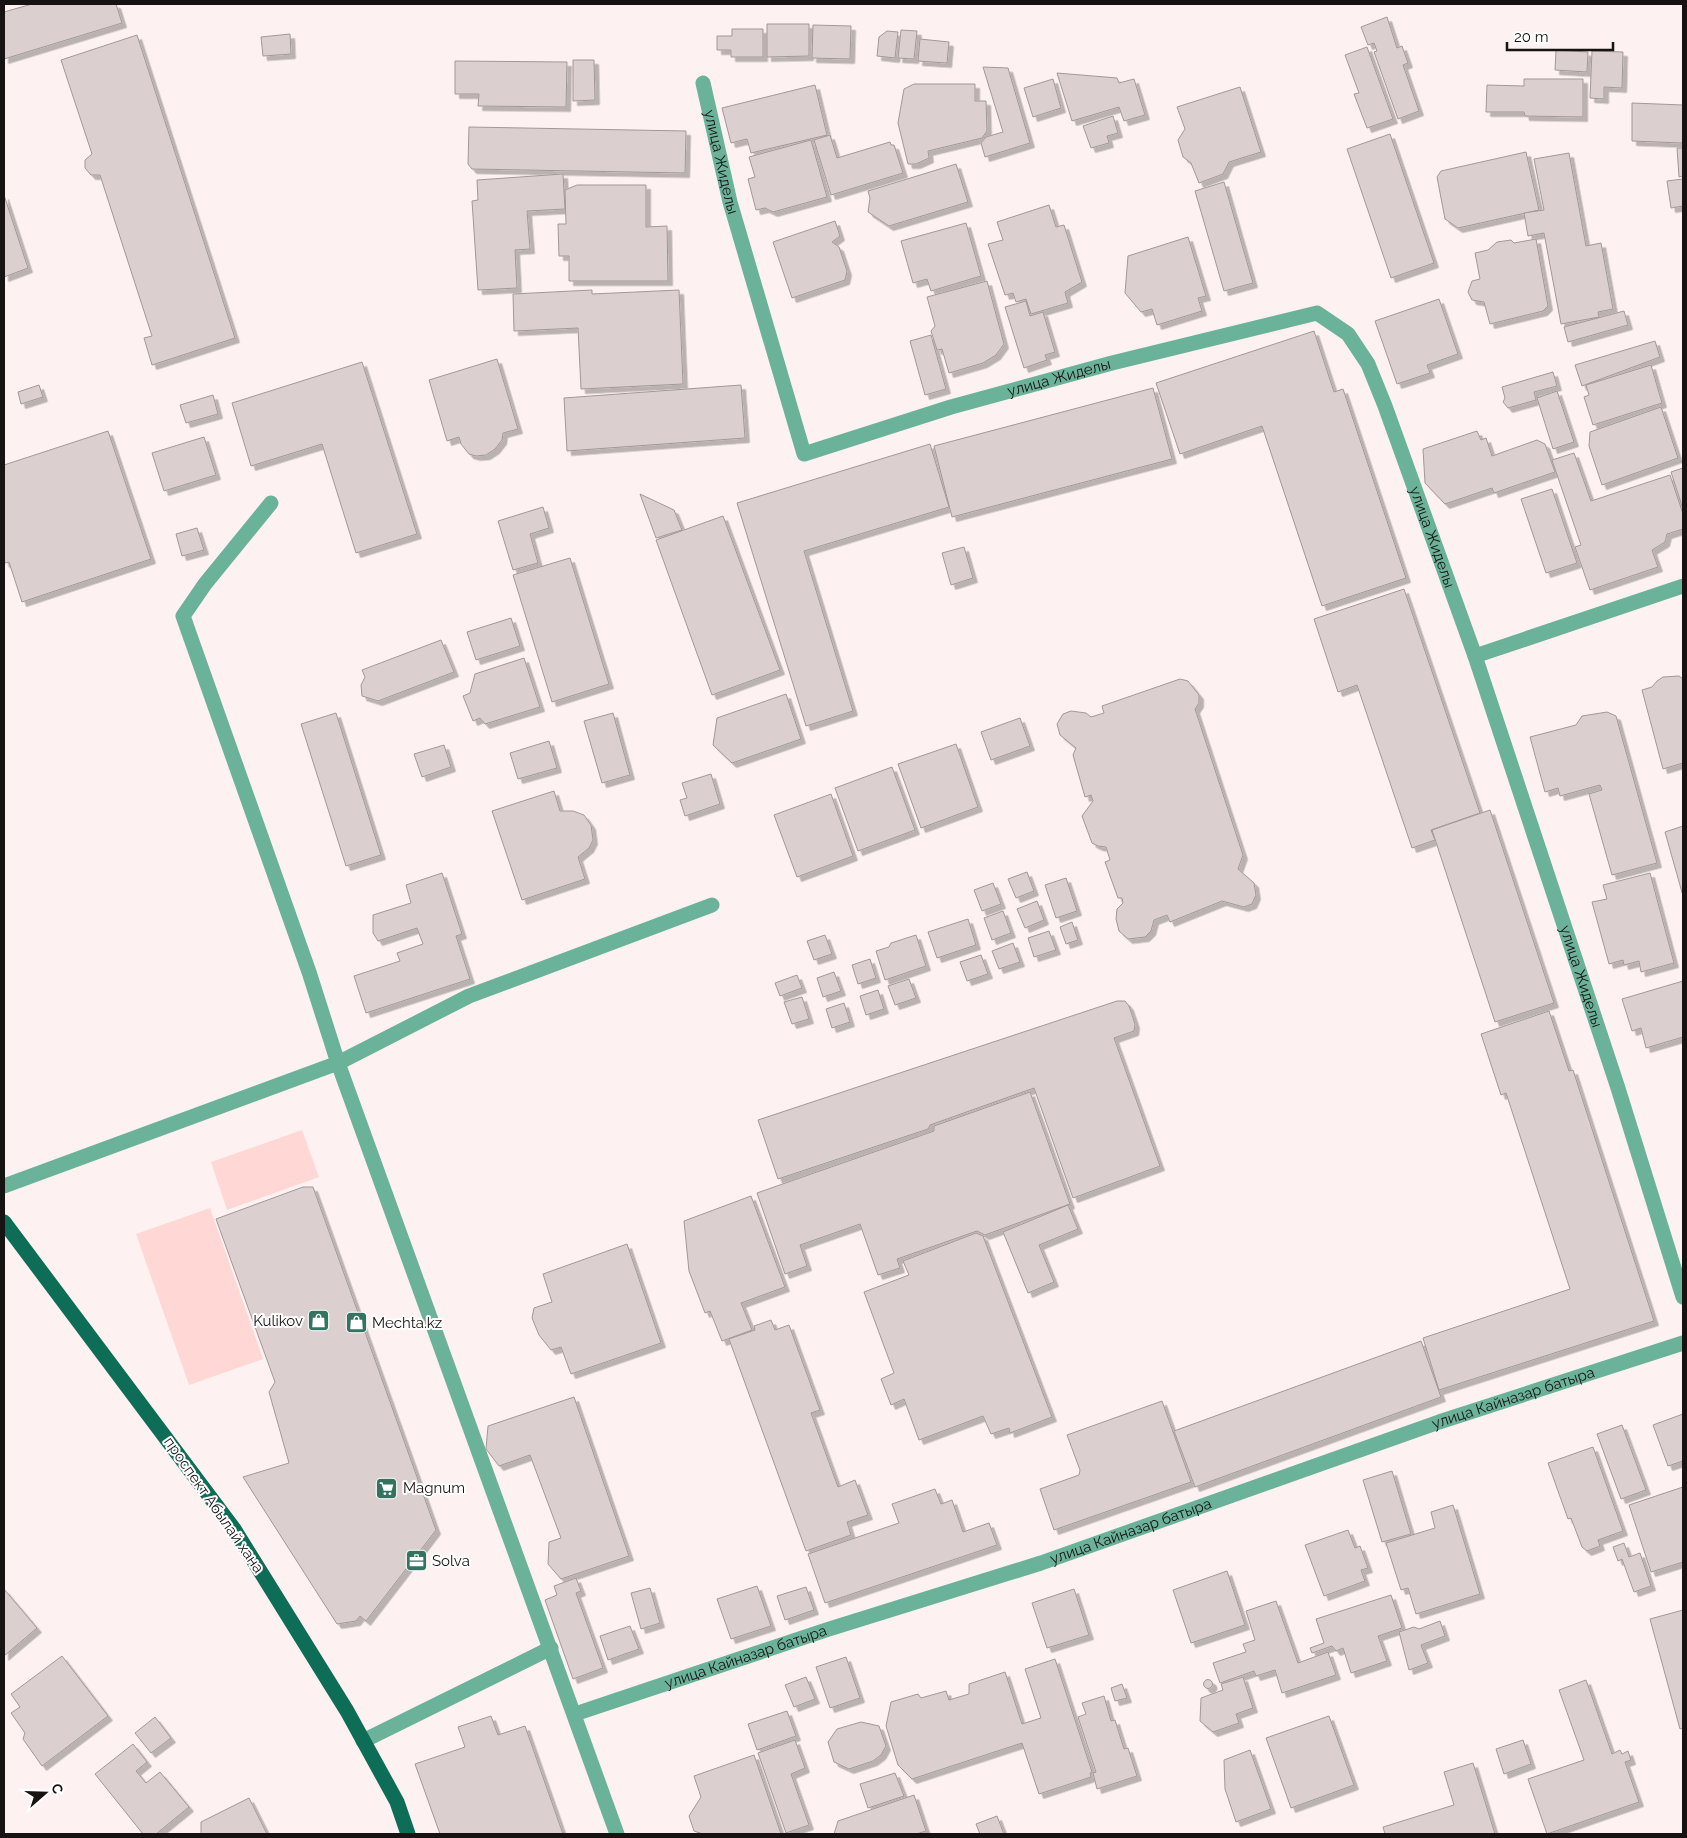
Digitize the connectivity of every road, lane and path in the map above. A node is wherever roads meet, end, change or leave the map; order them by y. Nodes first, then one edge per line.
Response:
1 (703, 83) dead end
2 (271, 503) dead end
3 (1683, 586) edge
4 (1474, 656) junction
5 (712, 905) dead end
6 (338, 1064) junction
7 (4, 1186) edge
8 (4, 1222) edge
9 (1683, 1297) edge
10 (1683, 1343) edge
11 (551, 1648) junction
12 (575, 1714) junction
13 (362, 1741) junction
14 (408, 1834) edge
15 (617, 1834) edge

1 - 4 street, улица Жиделы
2 - 6 street
3 - 4 street
4 - 9 street, улица Жиделы
5 - 6 street
6 - 7 street
6 - 11 street
8 - 13 main road, проспект Абылай хана
10 - 12 street, улица Кайназар батыра
11 - 12 street
11 - 13 street
12 - 15 street
13 - 14 main road, проспект Абылай хана

